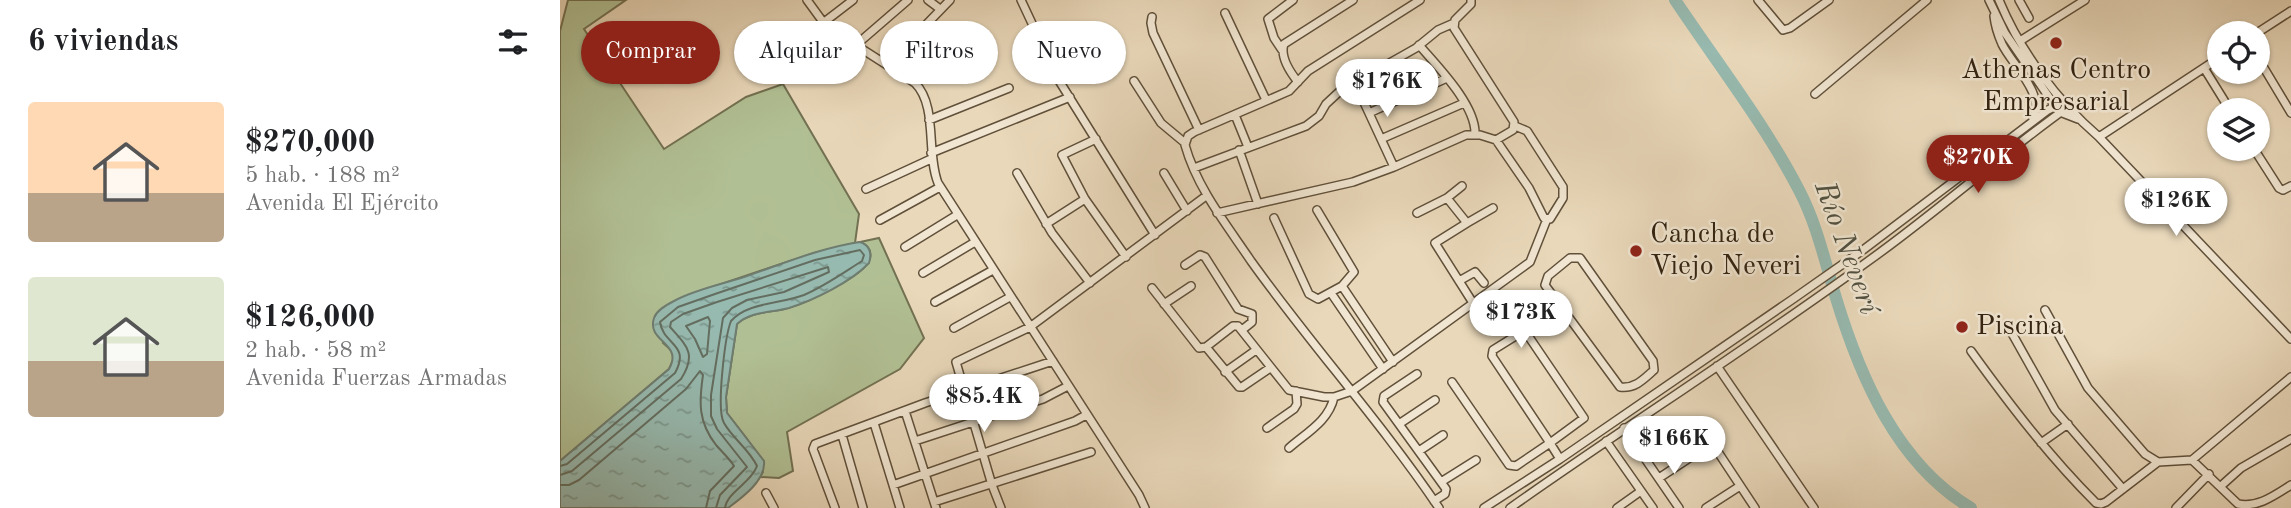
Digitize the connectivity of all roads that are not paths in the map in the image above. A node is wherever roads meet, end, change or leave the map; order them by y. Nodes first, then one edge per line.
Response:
1 (807, 0) edge
2 (853, 0) edge
3 (908, 0) edge
4 (928, 0) edge
5 (950, 0) edge
6 (1021, 0) edge
7 (1293, 0) edge
8 (1353, 0) edge
9 (1420, 0) edge
10 (1471, 0) edge
11 (1758, 0) edge
12 (1927, 0) edge
13 (1999, 0) edge
14 (2019, 0) edge
15 (2085, 0) edge
16 (1826, 1) edge
17 (1990, 2) edge
18 (940, 9) junction
19 (1225, 13) dead end
20 (2288, 13) edge
21 (1152, 17) dead end
22 (2029, 18) dead end
23 (822, 21) edge
24 (826, 21) edge
25 (929, 21) edge
26 (1454, 23) junction
27 (2270, 25) edge
28 (2291, 25) edge
29 (866, 36) edge
30 (2020, 41) junction
31 (1419, 45) junction
32 (1282, 50) junction
33 (2207, 66) edge
34 (2204, 68) junction
35 (1447, 78) junction
36 (2270, 78) edge
37 (1134, 81) dead end
38 (1298, 82) junction
39 (1355, 83) junction
40 (916, 84) edge
41 (1009, 88) dead end
42 (1815, 94) dead end
43 (1070, 97) junction
44 (2223, 98) edge
45 (1266, 100) junction
46 (1464, 103) junction
47 (2066, 104) junction
48 (2058, 109) junction
49 (1369, 113) junction
50 (2291, 113) edge
51 (1235, 114) junction
52 (2078, 119) junction
53 (929, 120) junction
54 (2031, 123) junction
55 (1515, 126) junction
56 (1199, 130) junction
57 (1475, 134) junction
58 (2099, 137) junction
59 (1096, 139) junction
60 (1381, 139) junction
61 (1496, 140) junction
62 (1185, 144) junction
63 (1248, 146) junction
64 (1239, 150) junction
65 (931, 156) junction
66 (2262, 161) edge
67 (1394, 167) junction
68 (1194, 168) junction
69 (1017, 173) dead end
70 (1164, 173) dead end
71 (1462, 186) dead end
72 (2291, 186) edge
73 (940, 187) junction
74 (866, 189) dead end
75 (1206, 196) junction
76 (1933, 197) junction
77 (1447, 198) junction
78 (1085, 199) junction
79 (1258, 204) junction
80 (1941, 207) junction
81 (1493, 208) dead end
82 (1317, 210) dead end
83 (1186, 211) junction
84 (1217, 213) junction
85 (1417, 213) dead end
86 (957, 215) junction
87 (1274, 218) dead end
88 (1547, 219) junction
89 (880, 220) dead end
90 (1467, 223) junction
91 (1046, 225) junction
92 (1155, 235) junction
93 (975, 242) junction
94 (905, 247) dead end
95 (1126, 257) junction
96 (1185, 265) dead end
97 (993, 270) junction
98 (923, 274) dead end
99 (1459, 281) junction
100 (1090, 283) junction
101 (1484, 283) dead end
102 (1191, 286) dead end
103 (1342, 286) junction
104 (1152, 288) dead end
105 (1331, 293) junction
106 (1010, 297) junction
107 (934, 302) dead end
108 (1473, 303) junction
109 (1164, 304) junction
110 (2045, 310) dead end
111 (1030, 327) junction
112 (2009, 327) dead end
113 (954, 328) dead end
114 (1242, 330) junction
115 (2291, 339) edge
116 (1206, 347) junction
117 (1256, 350) junction
118 (1971, 351) dead end
119 (1053, 361) junction
120 (1393, 362) junction
121 (1717, 366) junction
122 (1270, 368) junction
123 (1382, 369) junction
124 (1225, 372) junction
125 (1417, 374) dead end
126 (2291, 377) edge
127 (1451, 382) dead end
128 (1642, 382) junction
129 (1068, 386) junction
130 (964, 391) junction
131 (1296, 391) junction
132 (1352, 391) junction
133 (1653, 395) junction
134 (1334, 397) junction
135 (1435, 400) dead end
136 (905, 411) junction
137 (1086, 415) junction
138 (974, 422) junction
139 (874, 423) junction
140 (1399, 424) junction
141 (2068, 424) junction
142 (1267, 428) dead end
143 (1624, 428) junction
144 (842, 435) junction
145 (1443, 435) dead end
146 (2291, 439) edge
147 (915, 441) junction
148 (1606, 441) junction
149 (1550, 443) junction
150 (2041, 443) junction
151 (1289, 448) dead end
152 (1419, 451) junction
153 (1091, 452) dead end
154 (983, 453) junction
155 (1560, 458) junction
156 (1476, 460) dead end
157 (2192, 460) junction
158 (2158, 462) junction
159 (925, 474) junction
160 (2209, 474) junction
161 (1659, 478) junction
162 (1441, 482) junction
163 (893, 485) junction
164 (992, 485) junction
165 (2291, 485) edge
166 (1740, 486) junction
167 (2221, 486) junction
168 (2123, 489) junction
169 (1641, 491) junction
170 (766, 494) dead end
171 (1437, 504) edge
172 (935, 505) edge
173 (2265, 505) edge
174 (774, 508) edge
175 (835, 508) edge
176 (863, 508) edge
177 (900, 508) edge
178 (1001, 508) edge
179 (1145, 508) edge
180 (1484, 508) edge
181 (1510, 508) edge
182 (1617, 508) edge
183 (1653, 508) edge
184 (1679, 508) edge
185 (1706, 508) edge
186 (1755, 508) edge
187 (1814, 508) edge
188 (2176, 508) edge

1 - 23 street
2 - 24 street
3 - 29 street
4 - 18 street
5 - 18 street
6 - 43 street
7 - 32 street
8 - 32 street
9 - 38 street
10 - 26 street
11 - 16 street
12 - 42 street
13 - 30 street
14 - 22 street
15 - 30 street
17 - 48 street
17 - 54 street
18 - 25 street
19 - 45 street
20 - 27 street
20 - 28 street
21 - 56 street
26 - 31 street
26 - 55 street
30 - 47 street
31 - 35 street
31 - 39 street
32 - 38 street
33 - 34 street
34 - 44 street
34 - 58 street
35 - 46 street
35 - 49 street
36 - 50 street
37 - 62 street
38 - 45 street
39 - 49 street
39 - 63 street
40 - 53 street
41 - 53 street
43 - 59 street
43 - 65 street
45 - 51 street
46 - 57 street
46 - 60 street
47 - 48 street
47 - 52 street
48 - 52 street
48 - 54 street
48 - 80 street
49 - 60 street
51 - 56 street
51 - 63 street
52 - 58 street
53 - 65 street
54 - 76 street
55 - 61 street
55 - 88 street
56 - 62 street
57 - 61 street
57 - 67 street
58 - 115 street
59 - 78 street
59 - 92 street
60 - 67 street
61 - 88 street
62 - 68 street
63 - 64 street
64 - 68 street
64 - 79 street
65 - 73 street
65 - 74 street
66 - 72 street
67 - 79 street
68 - 75 street
69 - 91 street
70 - 83 street
71 - 77 street
73 - 86 street
73 - 89 street
75 - 83 street
75 - 84 street
76 - 80 street
76 - 133 street
77 - 85 street
77 - 90 street
78 - 91 street
78 - 95 street
79 - 84 street
80 - 121 street
81 - 90 street
82 - 103 street
83 - 92 street
84 - 132 street
86 - 93 street
86 - 94 street
87 - 105 street
88 - 108 street
90 - 99 street
91 - 100 street
92 - 95 street
93 - 97 street
93 - 98 street
95 - 100 street
96 - 114 street
97 - 106 street
97 - 107 street
99 - 101 street
99 - 108 street
100 - 111 street
102 - 109 street
103 - 105 street
103 - 120 street
104 - 109 street
105 - 123 street
106 - 111 street
106 - 113 street
108 - 120 street
109 - 116 street
110 - 158 street
111 - 119 street
111 - 130 street
112 - 141 street
114 - 116 street
114 - 117 street
116 - 124 street
117 - 122 street
117 - 124 street
118 - 150 street
119 - 129 street
119 - 130 street
120 - 123 street
121 - 143 street
121 - 187 street
122 - 124 street
122 - 131 street
123 - 132 street
125 - 140 street
126 - 157 street
127 - 149 street
128 - 128 street
128 - 133 street
129 - 137 street
129 - 138 street
130 - 136 street
130 - 138 street
131 - 134 street
131 - 142 street
132 - 134 street
132 - 171 street
133 - 155 street
134 - 151 street
135 - 140 street
136 - 139 street
136 - 147 street
137 - 154 street
137 - 179 street
138 - 147 street
138 - 154 street
139 - 144 street
139 - 163 street
140 - 152 street
141 - 150 street
141 - 168 street
143 - 148 street
143 - 161 street
144 - 175 street
144 - 176 street
145 - 152 street
146 - 167 street
147 - 159 street
148 - 169 street
148 - 181 street
149 - 149 street
149 - 155 street
150 - 168 street
152 - 162 street
153 - 164 street
154 - 159 street
154 - 164 street
155 - 180 street
156 - 162 street
157 - 158 street
157 - 160 street
158 - 168 street
159 - 163 street
159 - 172 street
160 - 167 street
160 - 188 street
161 - 166 street
161 - 184 street
162 - 171 street
163 - 177 street
164 - 172 street
164 - 178 street
165 - 173 street
166 - 185 street
166 - 186 street
167 - 173 street
169 - 182 street
169 - 183 street
170 - 174 street

